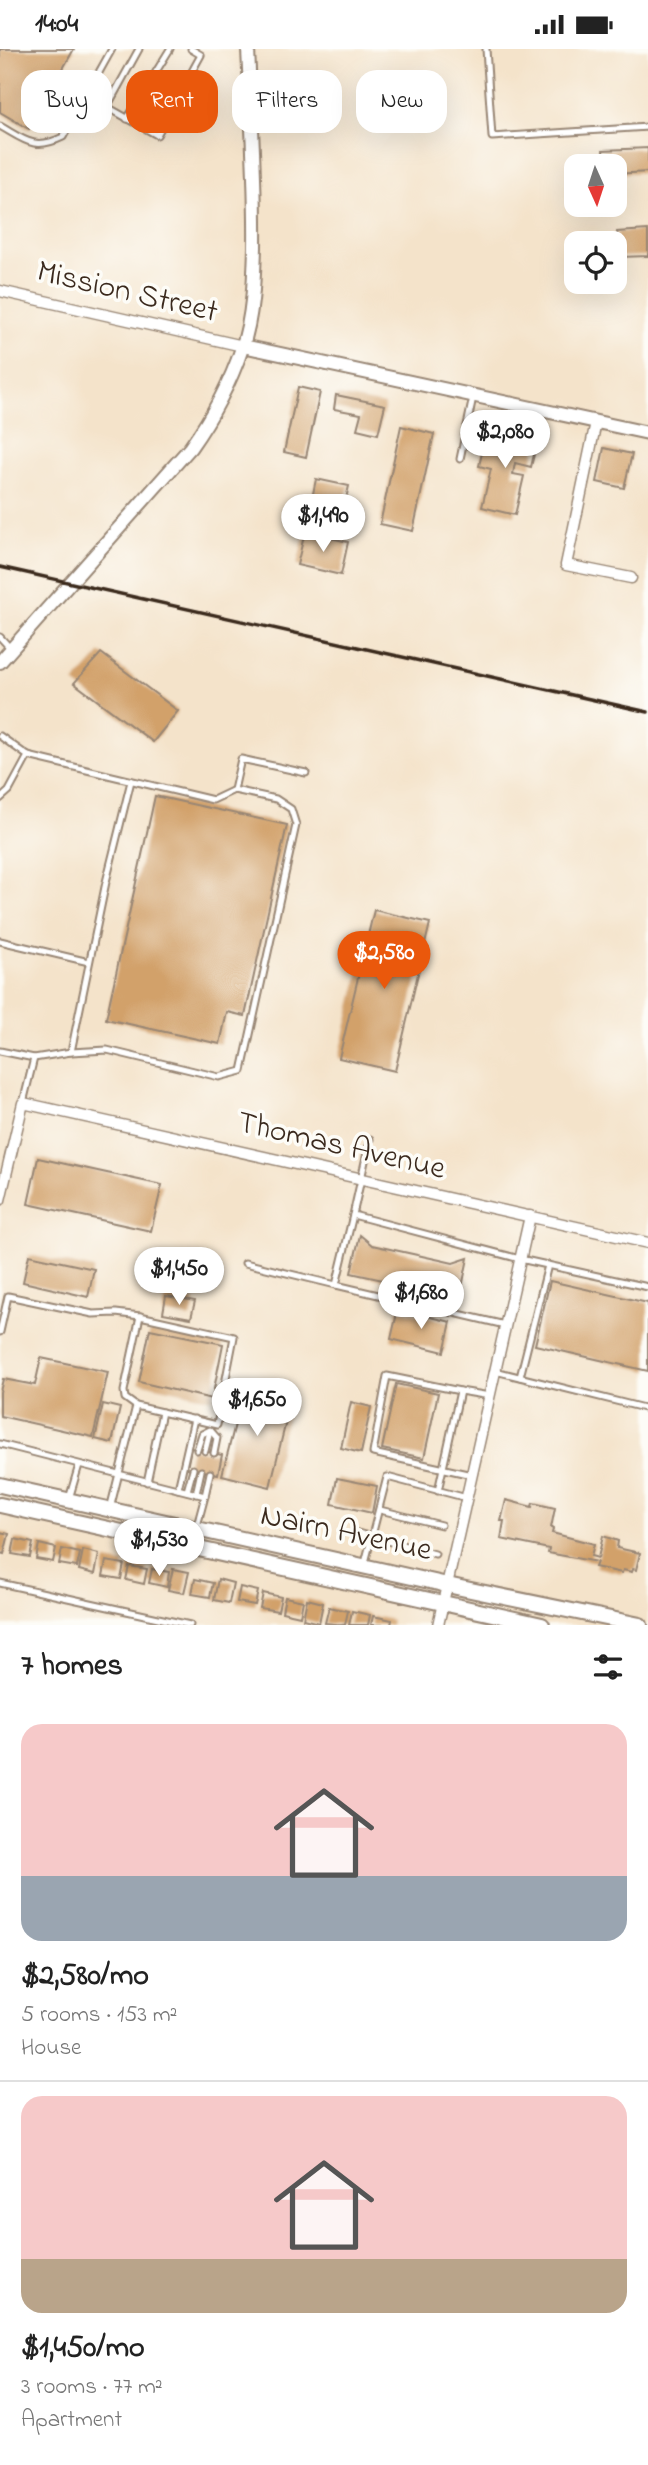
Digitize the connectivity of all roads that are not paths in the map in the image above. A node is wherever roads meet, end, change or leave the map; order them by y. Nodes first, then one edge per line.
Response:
1 (112, 49) edge
2 (139, 49) edge
3 (170, 49) edge
4 (191, 49) edge
5 (248, 49) edge
6 (486, 49) edge
7 (100, 70) edge
8 (157, 70) edge
9 (193, 70) edge
10 (112, 98) edge
11 (0, 126) edge
12 (648, 127) edge
13 (65, 133) edge
14 (0, 291) edge
15 (243, 346) junction
16 (474, 394) junction
17 (596, 422) junction
18 (648, 433) edge
19 (460, 459) dead end
20 (631, 578) dead end
21 (0, 637) edge
22 (11, 649) junction
23 (0, 662) edge
24 (0, 736) edge
25 (27, 756) junction
26 (306, 773) dead end
27 (131, 781) junction
28 (234, 790) junction
29 (0, 799) edge
30 (0, 941) edge
31 (89, 963) junction
32 (0, 1051) edge
33 (71, 1052) junction
34 (34, 1058) junction
35 (23, 1103) junction
36 (370, 1139) dead end
37 (363, 1179) junction
38 (0, 1201) edge
39 (354, 1215) junction
40 (530, 1216) junction
41 (648, 1243) edge
42 (520, 1259) junction
43 (245, 1263) dead end
44 (548, 1265) junction
45 (336, 1285) junction
46 (648, 1287) edge
47 (0, 1294) edge
48 (8, 1296) junction
49 (140, 1316) junction
50 (506, 1325) junction
51 (0, 1332) edge
52 (495, 1371) junction
53 (520, 1377) junction
54 (460, 1391) junction
55 (489, 1396) junction
56 (136, 1406) junction
57 (648, 1409) edge
58 (162, 1412) junction
59 (194, 1419) junction
60 (211, 1427) junction
61 (0, 1444) edge
62 (197, 1450) dead end
63 (205, 1451) dead end
64 (214, 1453) dead end
65 (79, 1465) junction
66 (443, 1467) junction
67 (193, 1469) dead end
68 (201, 1471) dead end
69 (210, 1473) dead end
70 (118, 1475) junction
71 (472, 1475) junction
72 (147, 1482) junction
73 (0, 1485) edge
74 (178, 1489) junction
75 (438, 1491) junction
76 (187, 1492) junction
77 (196, 1494) junction
78 (205, 1496) junction
79 (467, 1498) junction
80 (69, 1500) junction
81 (0, 1505) edge
82 (110, 1509) junction
83 (380, 1510) junction
84 (441, 1525) dead end
85 (105, 1529) junction
86 (196, 1529) junction
87 (354, 1532) dead end
88 (373, 1539) junction
89 (271, 1546) junction
90 (435, 1554) dead end
91 (265, 1565) junction
92 (365, 1567) junction
93 (0, 1584) edge
94 (447, 1585) junction
95 (443, 1603) junction
96 (190, 1625) edge
97 (438, 1625) edge
98 (542, 1625) edge
99 (640, 1625) edge

1 - 7 lane
2 - 10 lane
3 - 8 lane
4 - 9 lane
5 - 15 street
6 - 12 lane
11 - 13 lane
14 - 15 street, Mission Street
15 - 16 street
15 - 22 street
16 - 17 street
16 - 19 lane
17 - 18 street
17 - 20 street
21 - 22 lane
22 - 23 street
24 - 25 lane
25 - 27 lane
25 - 29 lane
26 - 28 lane
27 - 28 lane
27 - 31 lane
28 - 33 lane
30 - 31 lane
31 - 33 lane
32 - 34 lane
33 - 34 lane
34 - 35 lane
35 - 37 street, Thomas Avenue
35 - 38 street
36 - 37 lane
37 - 39 lane
37 - 40 street, Thomas Avenue
39 - 42 lane
39 - 45 lane
40 - 41 street, Thomas Avenue
40 - 42 street
42 - 44 lane
42 - 50 street
43 - 45 lane
44 - 46 lane
44 - 53 lane
45 - 50 lane
47 - 48 lane
48 - 49 lane
48 - 51 lane
49 - 56 lane
49 - 60 lane
50 - 52 street
52 - 53 lane
52 - 55 street
53 - 57 lane
54 - 55 lane
54 - 66 lane
54 - 66 lane
55 - 71 street
56 - 58 lane
56 - 70 lane
58 - 59 lane
58 - 72 lane
59 - 60 lane
59 - 74 lane
60 - 62 lane
60 - 63 lane
60 - 64 lane
61 - 65 lane
65 - 70 lane
65 - 80 lane
66 - 71 lane
66 - 75 lane
67 - 76 lane
68 - 77 lane
69 - 78 lane
70 - 72 lane
70 - 82 lane
71 - 79 street
72 - 74 lane
73 - 80 main road, Nairn Avenue
74 - 76 lane
75 - 79 lane
75 - 83 lane
76 - 77 lane
77 - 78 lane
78 - 86 lane
79 - 94 street
80 - 82 main road, Nairn Avenue
81 - 85 main road, Nairn Avenue
82 - 85 main road
82 - 86 main road, Nairn Avenue
83 - 84 lane
83 - 88 lane
85 - 91 main road, Nairn Avenue
86 - 89 main road, Nairn Avenue
87 - 88 lane
88 - 90 lane
88 - 92 lane
89 - 91 main road
89 - 92 main road, Nairn Avenue
91 - 95 main road, Nairn Avenue
92 - 94 main road, Nairn Avenue
93 - 96 lane
94 - 95 street
94 - 99 main road, Nairn Avenue
95 - 97 street
95 - 98 main road, Nairn Avenue

